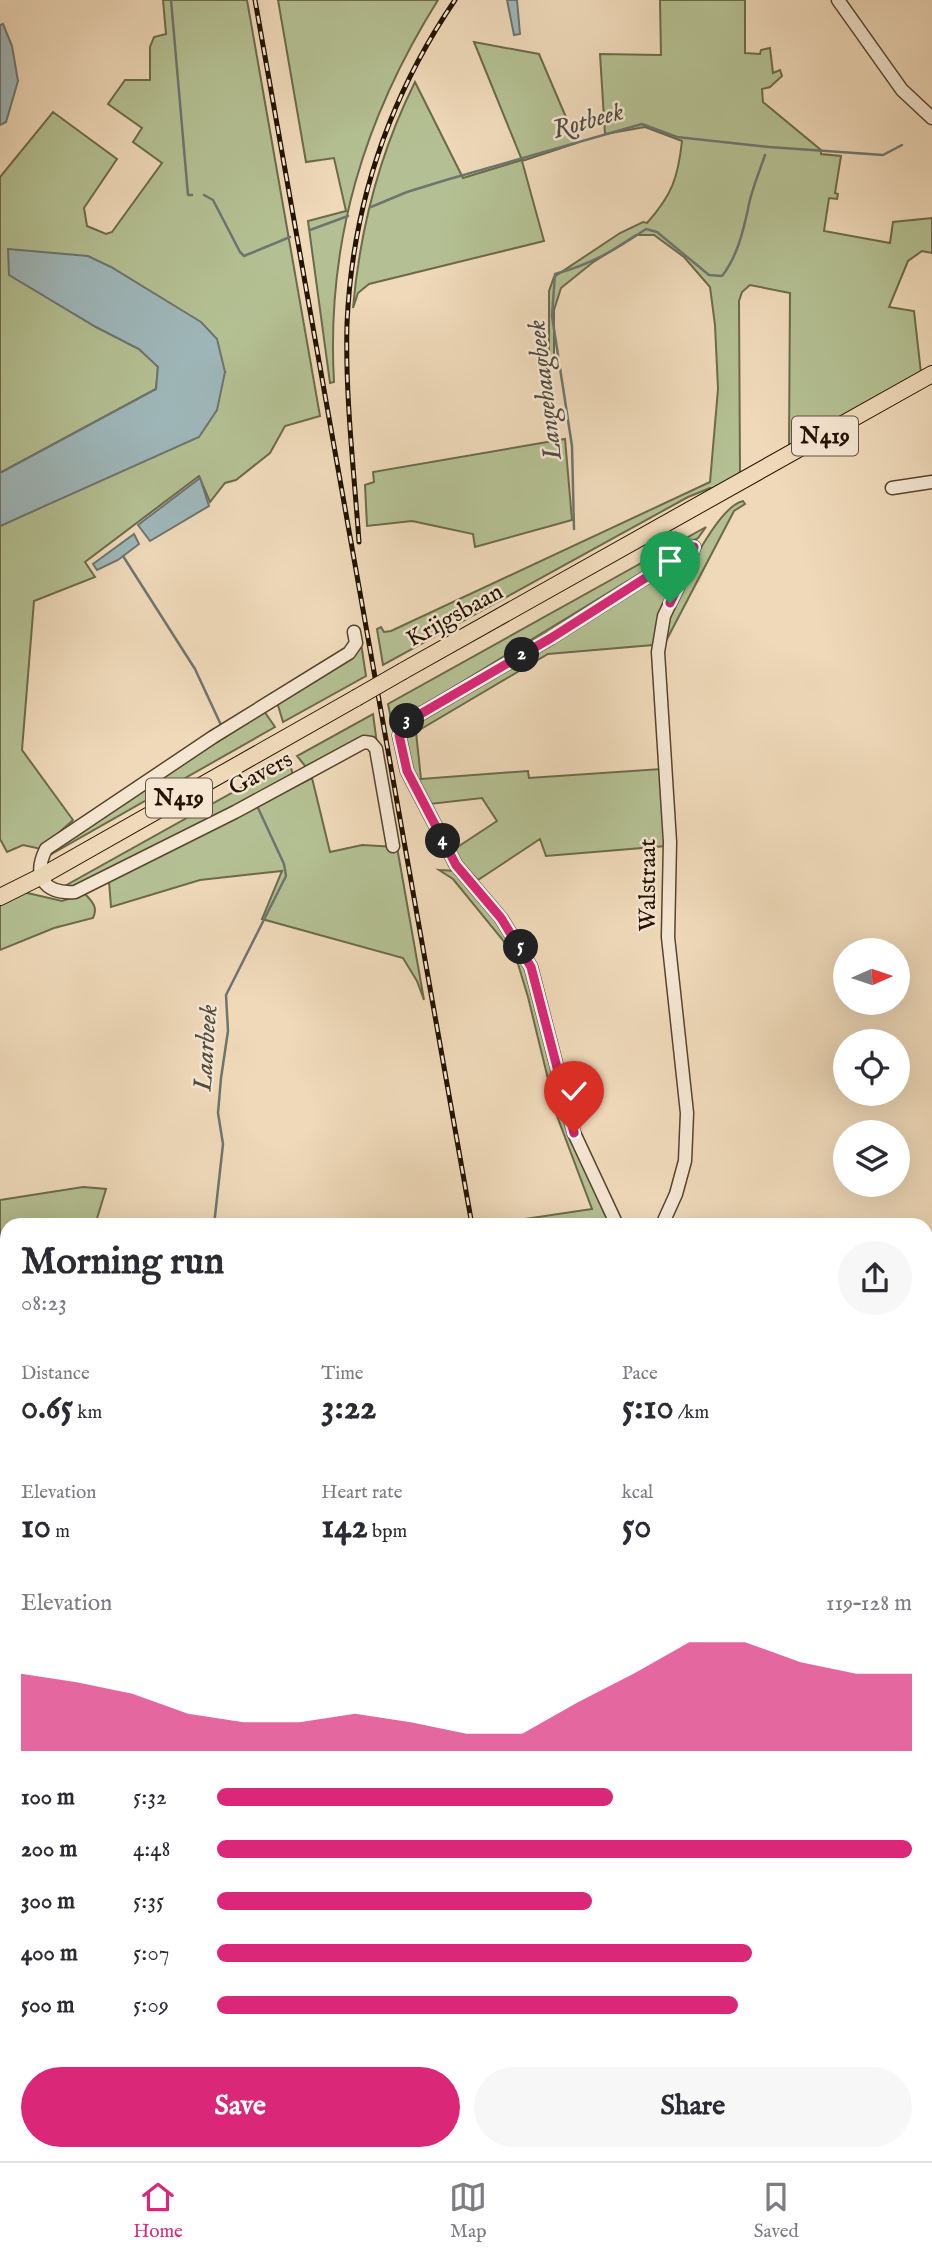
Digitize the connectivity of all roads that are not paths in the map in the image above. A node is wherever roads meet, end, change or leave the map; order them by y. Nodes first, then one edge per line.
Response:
1 (838, 0) edge
2 (932, 118) edge
3 (932, 374) edge
4 (932, 482) edge
5 (892, 488) dead end
6 (354, 632) dead end
7 (393, 846) dead end
8 (40, 877) junction
9 (0, 897) edge
10 (614, 1218) edge
11 (665, 1218) edge

1 - 2 street
3 - 8 main road, Krijgsbaan / N419, bridge
4 - 5 street
6 - 8 street
7 - 8 street, Gavers
8 - 9 main road, Krijgsbaan / N419
10 - 11 street, Walstraat

